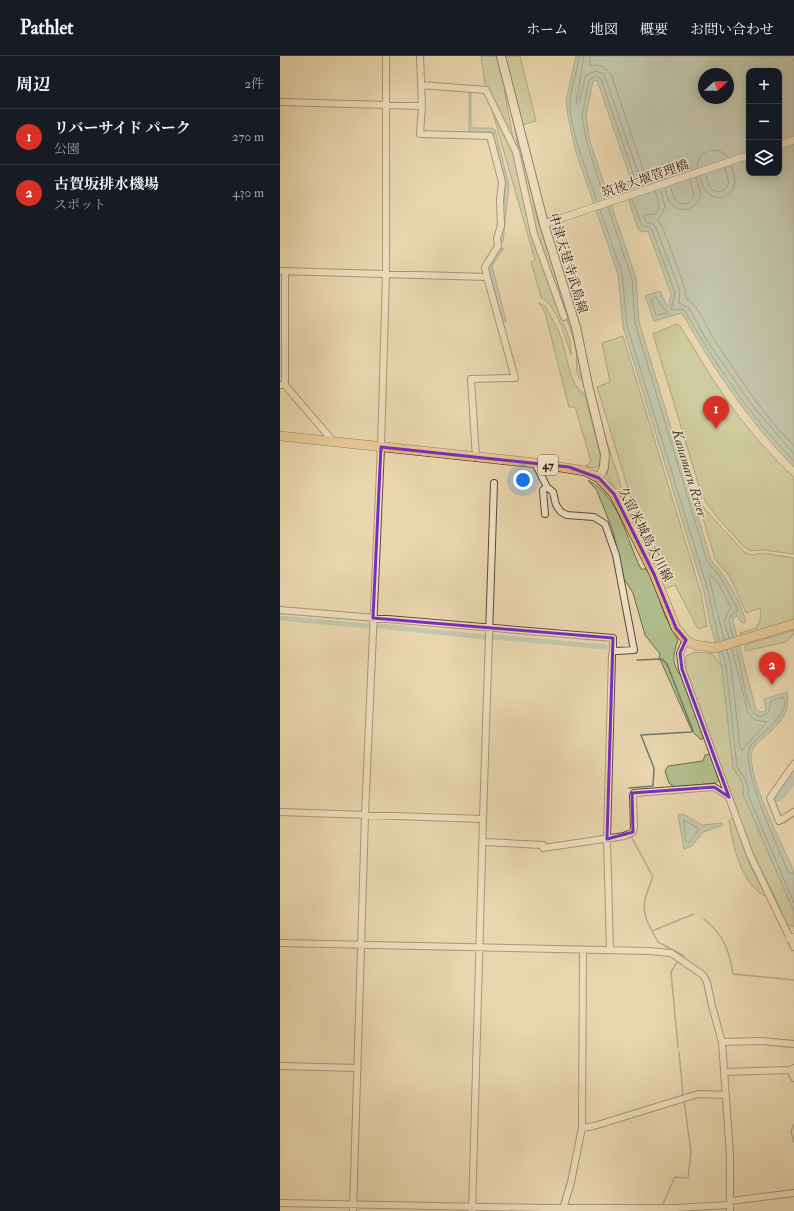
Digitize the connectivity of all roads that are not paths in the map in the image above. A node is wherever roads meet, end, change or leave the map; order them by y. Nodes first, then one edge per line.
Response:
1 (386, 56) edge
2 (420, 56) edge
3 (501, 56) edge
4 (421, 85) junction
5 (280, 102) edge
6 (387, 105) junction
7 (422, 106) junction
8 (794, 140) edge
9 (782, 144) edge
10 (746, 156) edge
11 (547, 224) junction
12 (283, 271) edge
13 (386, 274) junction
14 (487, 277) junction
15 (564, 316) dead end
16 (283, 385) edge
17 (280, 436) edge
18 (332, 440) junction
19 (381, 447) junction
20 (476, 458) junction
21 (534, 463) junction
22 (599, 478) junction
23 (494, 483) dead end
24 (547, 486) junction
25 (545, 514) dead end
26 (280, 610) edge
27 (373, 618) junction
28 (794, 624) edge
29 (490, 628) junction
30 (686, 640) junction
31 (614, 649) junction
32 (794, 764) edge
33 (729, 797) junction
34 (280, 812) edge
35 (794, 812) edge
36 (365, 816) junction
37 (483, 819) junction
38 (607, 839) junction
39 (483, 842) junction
40 (791, 938) edge
41 (280, 943) edge
42 (362, 945) junction
43 (794, 947) edge
44 (480, 948) junction
45 (583, 950) junction
46 (610, 950) junction
47 (722, 1042) junction
48 (794, 1044) edge
49 (280, 1066) edge
50 (358, 1068) junction
51 (792, 1069) edge
52 (724, 1072) junction
53 (794, 1078) edge
54 (726, 1095) junction
55 (582, 1128) junction
56 (794, 1194) edge
57 (280, 1203) edge
58 (353, 1203) junction
59 (730, 1206) edge
60 (472, 1209) edge
61 (563, 1209) edge
62 (353, 1211) edge

1 - 6 street
2 - 4 street
3 - 11 main road, 中津天建寺武島線
4 - 7 street
4 - 15 street
5 - 6 street
6 - 7 street
6 - 13 street
7 - 14 street
8 - 9 street
10 - 11 street, 筑後大堰管理橋
11 - 22 main road, 中津天建寺武島線
12 - 13 street
12 - 16 street
13 - 14 street
13 - 19 street
14 - 20 street
16 - 18 street
17 - 18 main road, 久留米城島大川線 / 47
18 - 19 main road, 久留米城島大川線 / 47
19 - 20 main road, 久留米城島大川線 / 47
19 - 27 street
20 - 21 main road, 久留米城島大川線 / 47
21 - 22 main road, 久留米城島大川線 / 47
21 - 24 street
22 - 30 main road, 久留米城島大川線 / 47
23 - 29 street
24 - 25 street
24 - 31 street
26 - 27 street
27 - 29 street
27 - 36 street
28 - 30 main road
29 - 31 street
29 - 37 street
30 - 33 street
31 - 38 street
32 - 35 street
33 - 38 street
33 - 40 street
34 - 36 street
36 - 37 street
36 - 42 street
37 - 39 street
38 - 39 street
38 - 46 street
39 - 44 street
40 - 43 street
41 - 42 street
42 - 44 street
42 - 50 street
44 - 45 street
44 - 60 street
45 - 46 street
45 - 55 street
46 - 47 street
47 - 48 street
47 - 52 street
49 - 50 street
50 - 58 street
51 - 52 street
51 - 53 street
52 - 54 street
54 - 55 street
54 - 59 street
55 - 61 street
56 - 59 street
57 - 58 street
58 - 60 street
58 - 62 street
59 - 61 street
60 - 61 street

